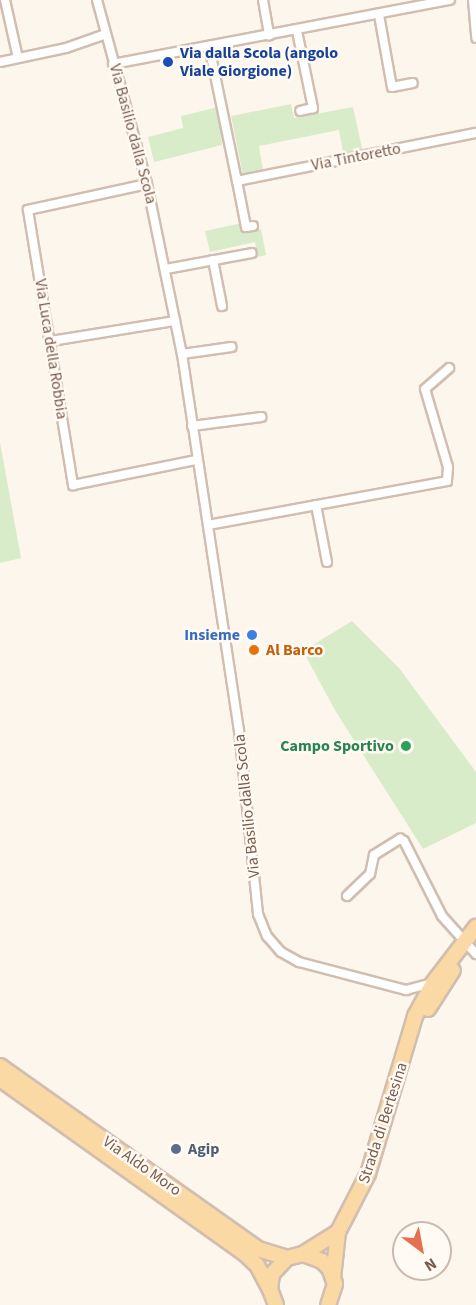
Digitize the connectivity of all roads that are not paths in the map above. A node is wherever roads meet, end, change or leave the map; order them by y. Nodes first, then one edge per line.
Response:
1 (5, 0) edge
2 (98, 0) edge
3 (263, 0) edge
4 (450, 0) edge
5 (473, 0) edge
6 (378, 15) junction
7 (297, 31) junction
8 (106, 34) junction
9 (269, 35) junction
10 (476, 38) edge
11 (208, 46) junction
12 (18, 58) junction
13 (0, 62) edge
14 (113, 64) junction
15 (413, 83) dead end
16 (300, 111) dead end
17 (476, 134) edge
18 (237, 181) junction
19 (147, 184) junction
20 (253, 226) dead end
21 (252, 253) dead end
22 (213, 260) junction
23 (166, 269) junction
24 (222, 306) dead end
25 (175, 321) junction
26 (51, 341) junction
27 (232, 347) dead end
28 (182, 354) junction
29 (449, 368) dead end
30 (261, 417) dead end
31 (192, 426) junction
32 (196, 460) junction
33 (316, 505) junction
34 (208, 525) junction
35 (327, 562) dead end
36 (347, 896) dead end
37 (476, 927) edge
38 (476, 932) edge
39 (469, 948) edge
40 (426, 989) junction
41 (406, 990) junction
42 (418, 1009) junction
43 (420, 1024) junction
44 (408, 1045) junction
45 (0, 1066) edge
46 (0, 1079) edge
47 (338, 1232) junction
48 (303, 1254) junction
49 (287, 1258) junction
50 (333, 1278) junction
51 (270, 1289) junction
52 (276, 1305) edge
53 (328, 1305) edge

1 - 12 street
2 - 8 street, Via Basilio dalla Scola
3 - 9 street
4 - 6 street
5 - 10 street
6 - 7 street
6 - 15 street
7 - 9 street
7 - 16 street
8 - 12 street
8 - 14 street, Via Basilio dalla Scola
9 - 11 street
11 - 14 street
11 - 18 street
12 - 13 street
14 - 19 street, Via Basilio dalla Scola
17 - 18 street, Via Tintoretto
18 - 20 street
19 - 23 street, Via Basilio dalla Scola
19 - 26 street, Via Luca della Robbia
21 - 22 street
22 - 23 street
22 - 24 street
23 - 25 street, Via Basilio dalla Scola
25 - 26 street
25 - 28 street, Via Basilio dalla Scola
26 - 32 street, Via Luca della Robbia
27 - 28 street
28 - 31 street, Via Basilio dalla Scola
29 - 33 street
30 - 31 street
31 - 32 street, Via Basilio dalla Scola
32 - 34 street, Via Basilio dalla Scola
33 - 34 street
33 - 35 street
34 - 41 street, Via Basilio dalla Scola
36 - 39 street
37 - 39 main road, Strada di Bertesina
38 - 39 main road, Strada di Bertesina
39 - 40 main road, Strada di Bertesina
39 - 43 main road, Strada di Bertesina
40 - 41 street, Via Basilio dalla Scola
40 - 42 main road, Strada di Bertesina
40 - 43 street
41 - 42 street
42 - 44 main road, Strada di Bertesina
43 - 44 main road, Strada di Bertesina
44 - 47 main road, Strada di Bertesina
45 - 49 main road, Via Aldo Moro
46 - 51 main road, Via Aldo Moro
47 - 48 main road
47 - 50 main road, Strada di Bertesina
48 - 49 main road
48 - 50 main road
49 - 51 main road
50 - 53 main road, Strada di Bertesina
51 - 52 main road

